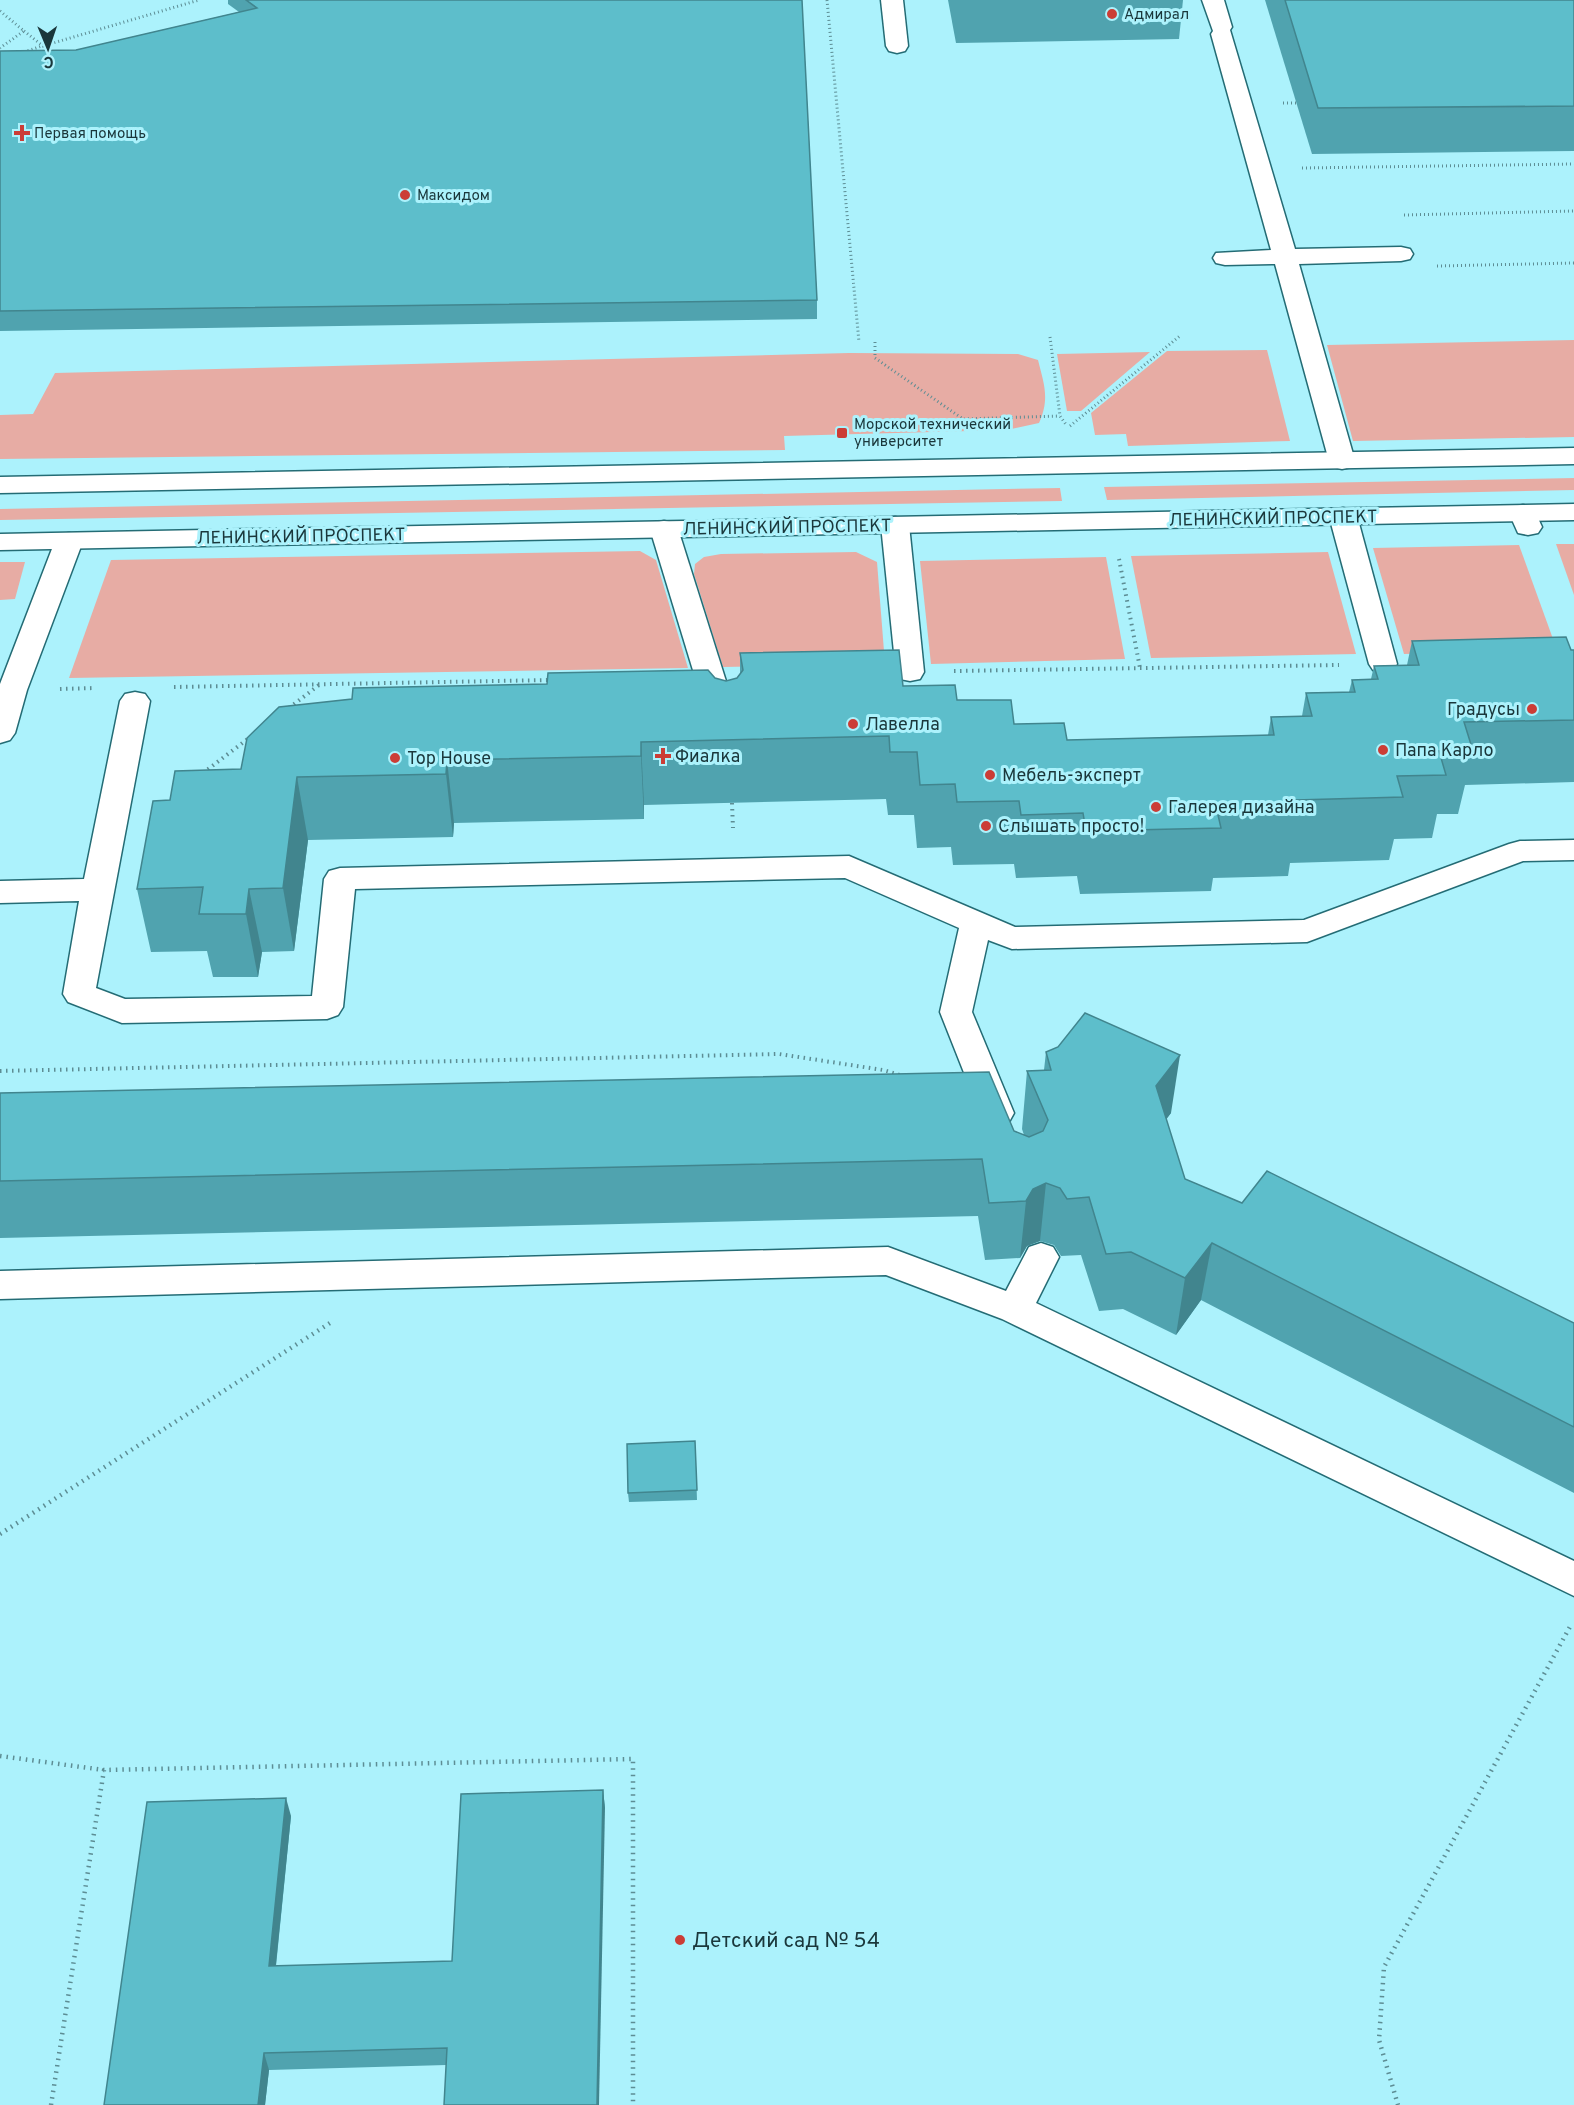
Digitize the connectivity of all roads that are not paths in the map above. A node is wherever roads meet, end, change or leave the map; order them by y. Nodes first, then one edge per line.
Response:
1 (892, 0) edge
2 (1213, 0) edge
3 (897, 45) dead end
4 (1401, 254) dead end
5 (1286, 257) junction
6 (1225, 258) dead end
7 (1574, 456) edge
8 (1342, 461) junction
9 (0, 485) edge
10 (1574, 512) edge
11 (1343, 516) junction
12 (895, 525) junction
13 (664, 529) junction
14 (69, 541) junction
15 (0, 542) edge
16 (1383, 664) edge
17 (910, 672) road end
18 (135, 700) dead end
19 (728, 732) edge
20 (0, 733) edge
21 (1574, 850) edge
22 (97, 890) junction
23 (0, 892) edge
24 (976, 922) junction
25 (1006, 1135) edge
26 (1041, 1257) edge
27 (0, 1286) edge
28 (1015, 1309) junction
29 (1574, 1579) edge

1 - 3 main road
2 - 5 main road
4 - 5 main road
5 - 6 main road
5 - 8 main road
7 - 8 main road
8 - 9 main road
10 - 11 main road, ЛЕНИНСКИЙ ПРОСПЕКТ
11 - 12 main road, ЛЕНИНСКИЙ ПРОСПЕКТ
11 - 16 main road
12 - 13 main road, ЛЕНИНСКИЙ ПРОСПЕКТ
12 - 17 main road
13 - 14 main road, ЛЕНИНСКИЙ ПРОСПЕКТ
13 - 19 main road
14 - 15 main road, ЛЕНИНСКИЙ ПРОСПЕКТ
14 - 20 main road
18 - 22 main road
21 - 24 main road
22 - 23 main road
22 - 24 main road
24 - 25 main road
26 - 28 main road
27 - 28 main road
28 - 29 main road

